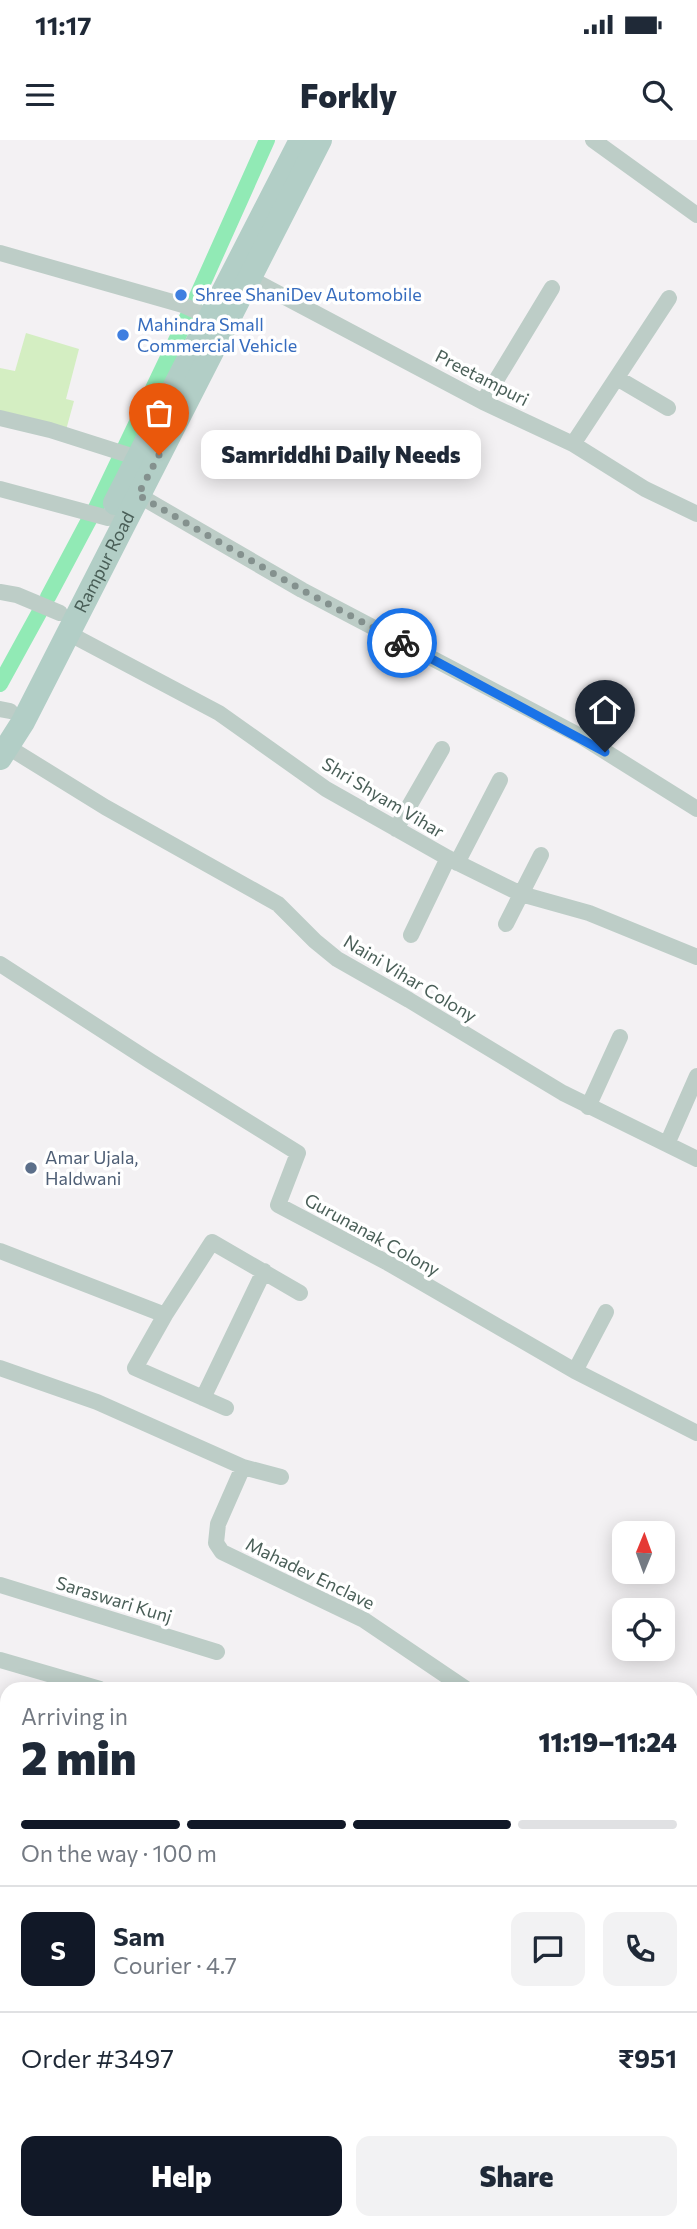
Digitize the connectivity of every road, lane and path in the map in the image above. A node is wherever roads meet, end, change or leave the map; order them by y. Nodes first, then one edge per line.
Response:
1 (301, 140) edge
2 (320, 140) edge
3 (593, 140) edge
4 (697, 215) edge
5 (0, 253) edge
6 (250, 278) junction
7 (552, 288) dead end
8 (669, 298) dead end
9 (197, 311) junction
10 (617, 378) junction
11 (483, 402) junction
12 (668, 408) dead end
13 (0, 418) edge
14 (573, 444) junction
15 (128, 454) junction
16 (0, 489) edge
17 (138, 495) junction
18 (697, 514) edge
19 (108, 518) junction
20 (0, 592) edge
21 (64, 623) junction
22 (4, 731) edge
23 (442, 749) dead end
24 (500, 780) dead end
25 (697, 809) edge
26 (396, 829) junction
27 (541, 855) dead end
28 (452, 860) junction
29 (521, 894) junction
30 (506, 923) dead end
31 (411, 935) dead end
32 (697, 957) edge
33 (0, 964) edge
34 (620, 1037) dead end
35 (697, 1076) edge
36 (588, 1107) junction
37 (667, 1144) junction
38 (697, 1159) edge
39 (0, 1251) edge
40 (264, 1271) junction
41 (300, 1293) dead end
42 (606, 1312) dead end
43 (165, 1315) junction
44 (0, 1368) edge
45 (575, 1371) junction
46 (203, 1398) junction
47 (226, 1408) dead end
48 (697, 1433) edge
49 (243, 1467) junction
50 (281, 1477) dead end
51 (0, 1585) edge
52 (216, 1652) dead end
53 (0, 1660) edge
54 (76, 1682) edge
55 (456, 1682) edge

1 - 9 main road
2 - 6 main road, Rampur Road
3 - 4 street
5 - 9 street
6 - 11 street, Preetampuri
6 - 17 main road, Rampur Road
7 - 11 street
8 - 10 street
9 - 15 main road
10 - 12 street
10 - 14 street
11 - 14 street, Preetampuri
13 - 15 street
14 - 18 street, Preetampuri
15 - 19 main road
16 - 19 street
17 - 21 main road, Rampur Road
17 - 25 street
19 - 21 main road
20 - 21 street, Shri Shyam Vihar
21 - 22 main road, Rampur Road
21 - 22 main road
21 - 26 street, Shri Shyam Vihar
22 - 36 street, Naini Vihar Colony
23 - 26 street
24 - 28 street
26 - 28 street, Shri Shyam Vihar
27 - 29 street
28 - 29 street, Shri Shyam Vihar
28 - 31 street
29 - 30 street
29 - 32 street, Shri Shyam Vihar
33 - 45 street, Gurunanak Colony
34 - 36 street
35 - 37 street
36 - 37 street, Naini Vihar Colony
37 - 38 street, Naini Vihar Colony
39 - 43 street
40 - 41 street
40 - 43 street
40 - 46 street
42 - 45 street
43 - 46 street
44 - 49 street
45 - 48 street, Gurunanak Colony
46 - 47 street
49 - 50 street
49 - 55 street, Mahadev Enclave
51 - 52 street, Saraswari Kunj
53 - 54 street

